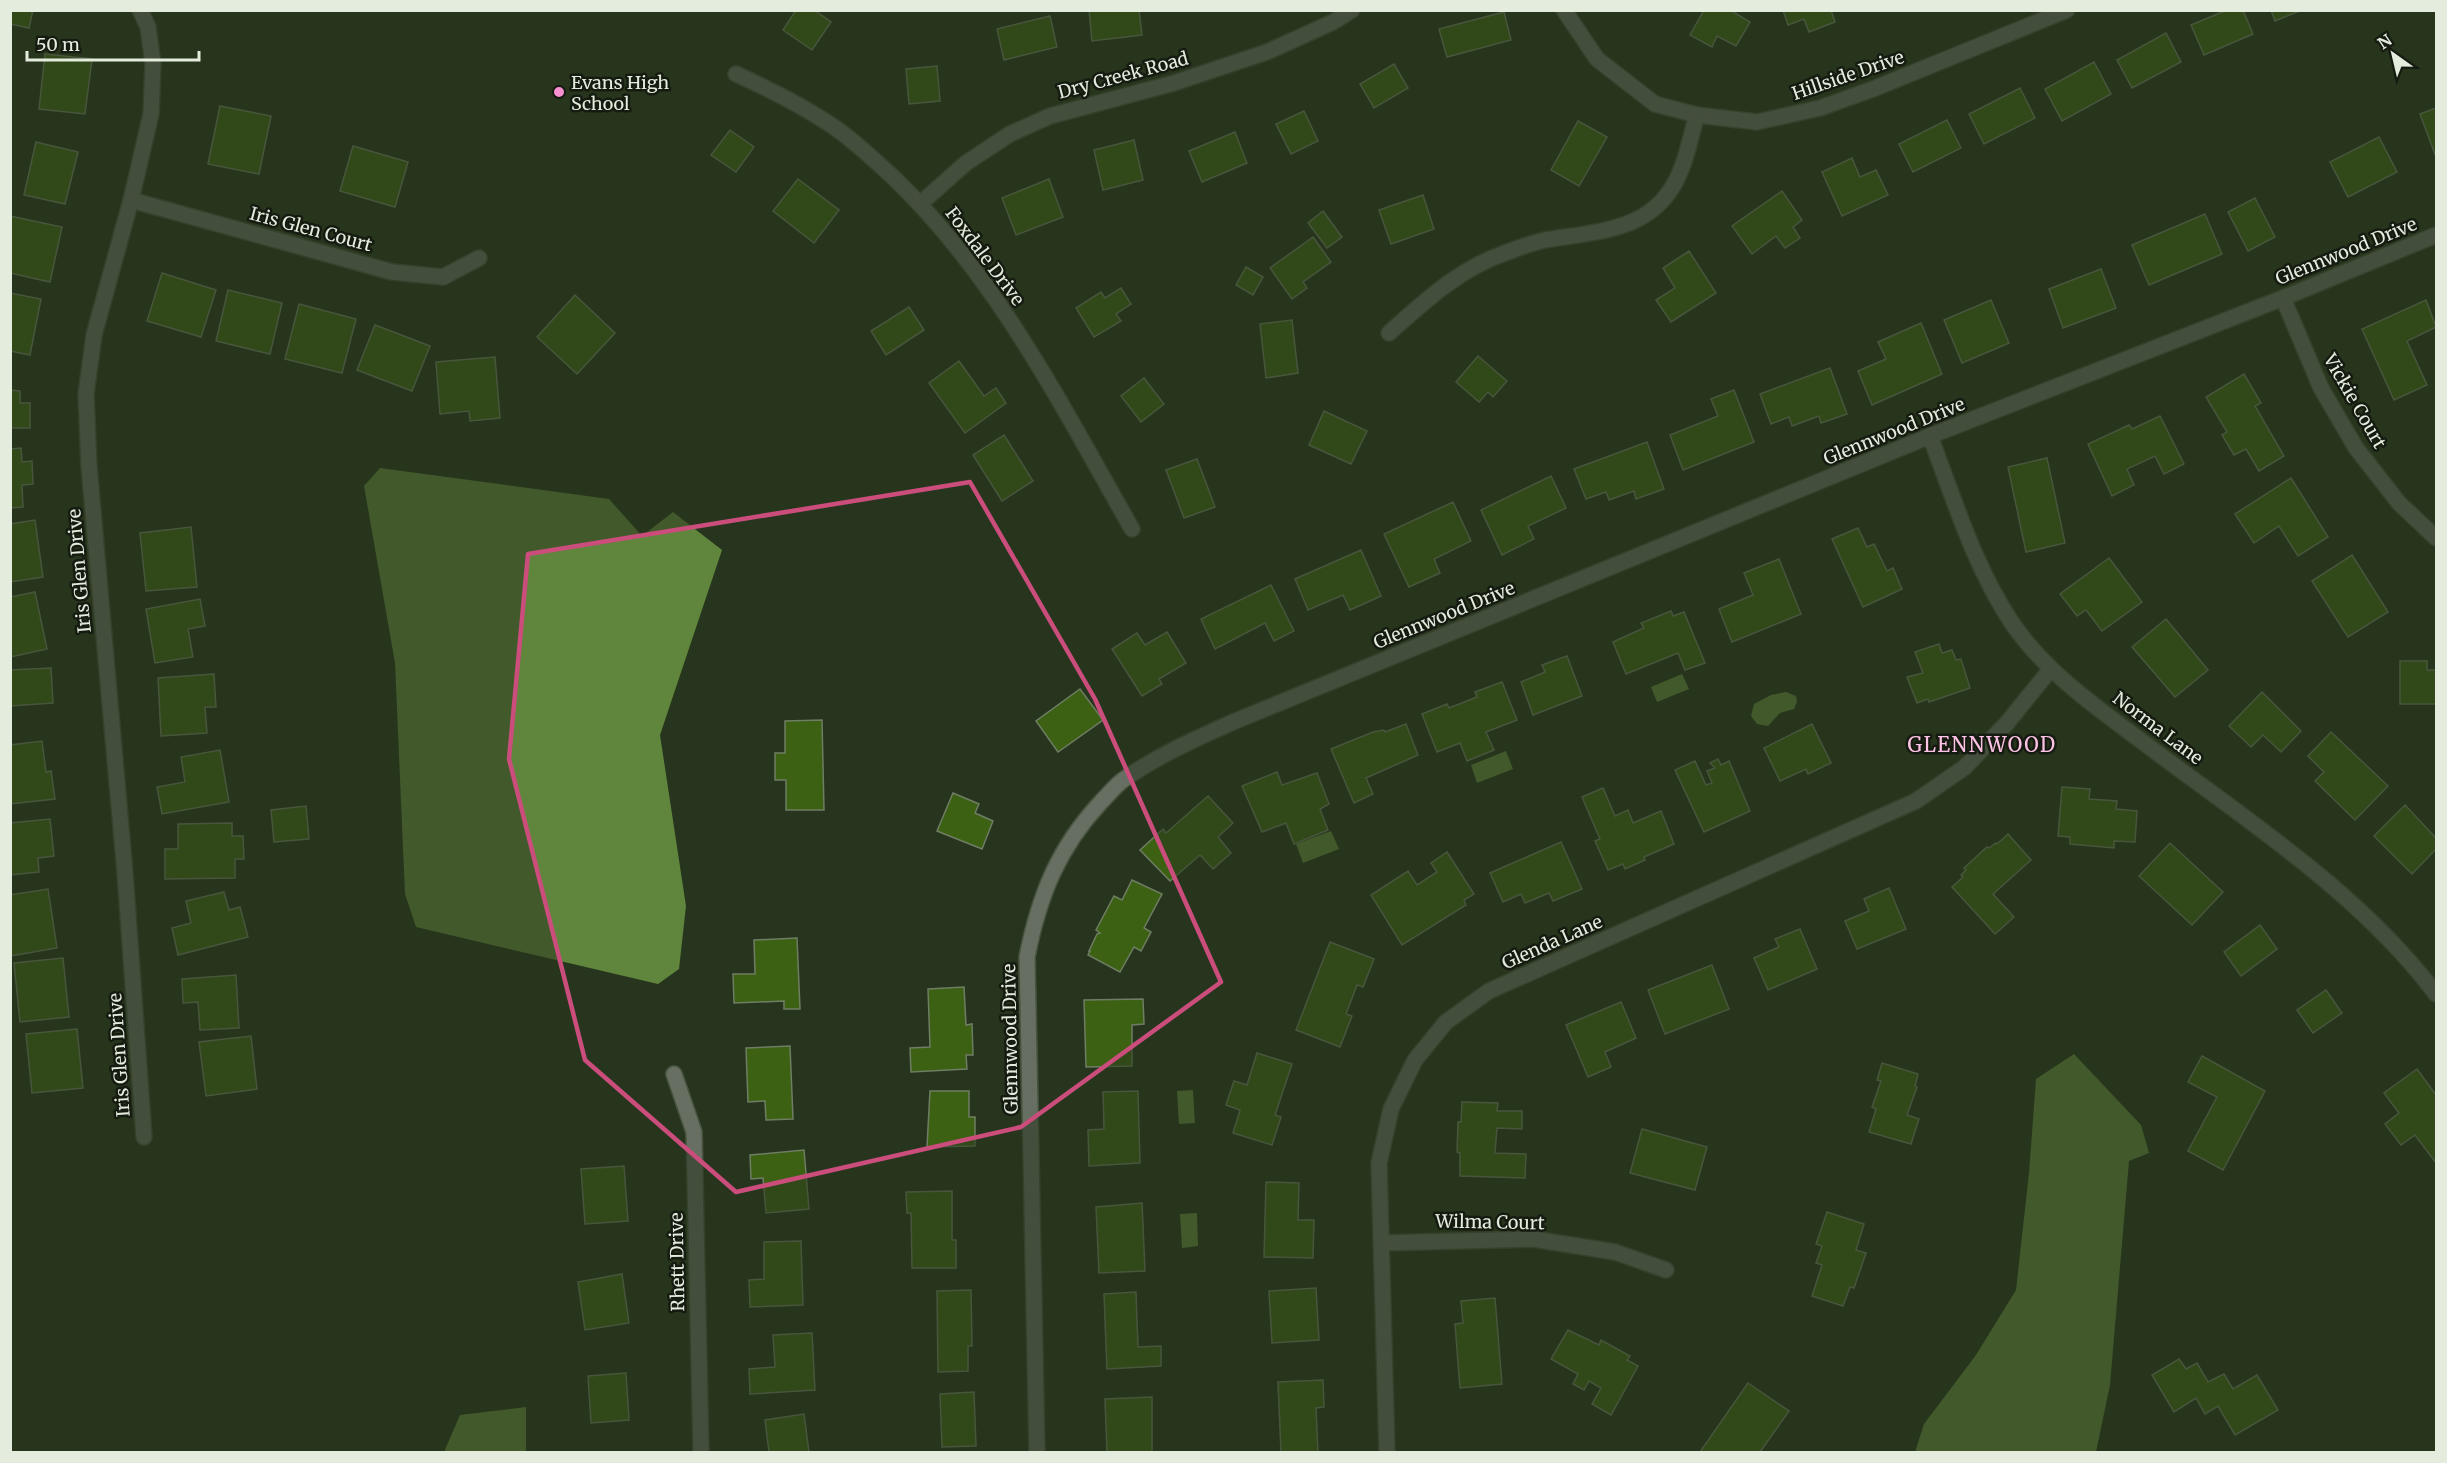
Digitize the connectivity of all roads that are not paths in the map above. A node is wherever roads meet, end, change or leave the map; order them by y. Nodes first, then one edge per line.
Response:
1 (140, 10) edge
2 (1352, 10) edge
3 (1564, 10) edge
4 (2067, 10) edge
5 (736, 74) dead end
6 (1697, 115) junction
7 (130, 200) junction
8 (920, 204) junction
9 (2436, 235) edge
10 (479, 258) dead end
11 (2283, 298) junction
12 (1389, 333) dead end
13 (1930, 436) junction
14 (1132, 529) dead end
15 (2436, 538) edge
16 (2050, 670) junction
17 (2436, 994) edge
18 (674, 1074) dead end
19 (144, 1137) dead end
20 (1381, 1243) junction
21 (1666, 1270) dead end
22 (701, 1452) edge
23 (1037, 1452) edge
24 (1387, 1452) edge

1 - 7 street, Iris Glen Drive
2 - 8 street, Dry Creek Road
3 - 6 street, Hillside Drive
4 - 6 street, Hillside Drive
5 - 8 street, Foxdale Drive
6 - 12 street
7 - 10 street, Iris Glen Court
7 - 19 street, Iris Glen Drive
8 - 14 street, Foxdale Drive
9 - 11 street, Glennwood Drive
11 - 13 street, Glennwood Drive
11 - 15 street, Vickie Court
13 - 16 street, Norma Lane
13 - 23 street, Glennwood Drive
16 - 17 street, Norma Lane
16 - 20 street, Glenda Lane
18 - 22 street, Rhett Drive
20 - 21 street, Wilma Court
20 - 24 street, Glenda Lane

